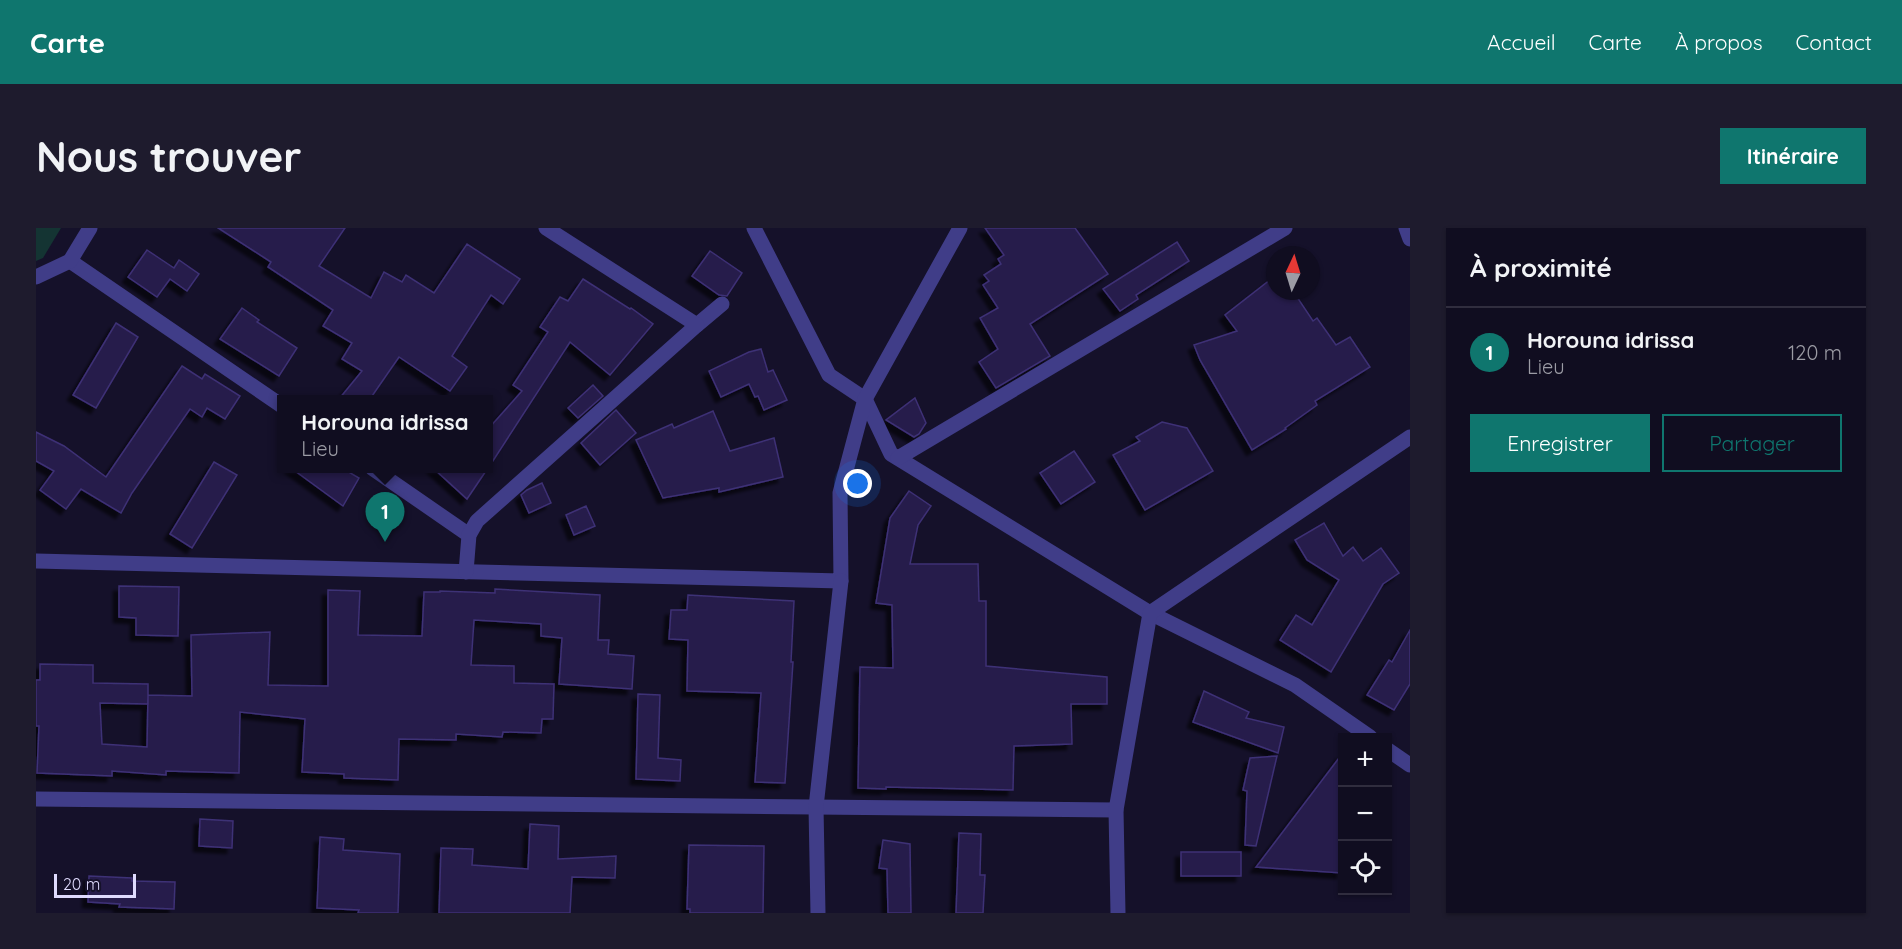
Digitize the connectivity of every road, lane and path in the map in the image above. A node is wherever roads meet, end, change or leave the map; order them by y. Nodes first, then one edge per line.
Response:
1 (90, 228) edge
2 (546, 228) edge
3 (754, 228) edge
4 (960, 228) edge
5 (1285, 228) edge
6 (1406, 228) edge
7 (1410, 239) edge
8 (70, 261) junction
9 (36, 277) edge
10 (722, 304) dead end
11 (697, 325) junction
12 (865, 399) junction
13 (277, 403) edge
14 (1410, 437) edge
15 (898, 458) junction
16 (379, 473) edge
17 (469, 535) junction
18 (36, 561) edge
19 (466, 572) junction
20 (841, 581) junction
21 (1150, 614) junction
22 (1363, 733) edge
23 (1392, 753) edge
24 (1410, 765) edge
25 (36, 798) edge
26 (816, 807) junction
27 (1116, 810) junction
28 (818, 913) edge
29 (1118, 913) edge

1 - 8 street
2 - 11 street
3 - 12 street
4 - 12 street
5 - 15 street
6 - 7 street
8 - 9 street
8 - 13 street
10 - 11 street
11 - 17 street
12 - 15 street
12 - 20 street
14 - 21 street
15 - 21 street
16 - 17 street
17 - 19 street
18 - 19 street
19 - 20 street
20 - 26 street
21 - 22 street
21 - 27 street
23 - 24 street
25 - 26 street
26 - 27 street
26 - 28 street
27 - 29 street

